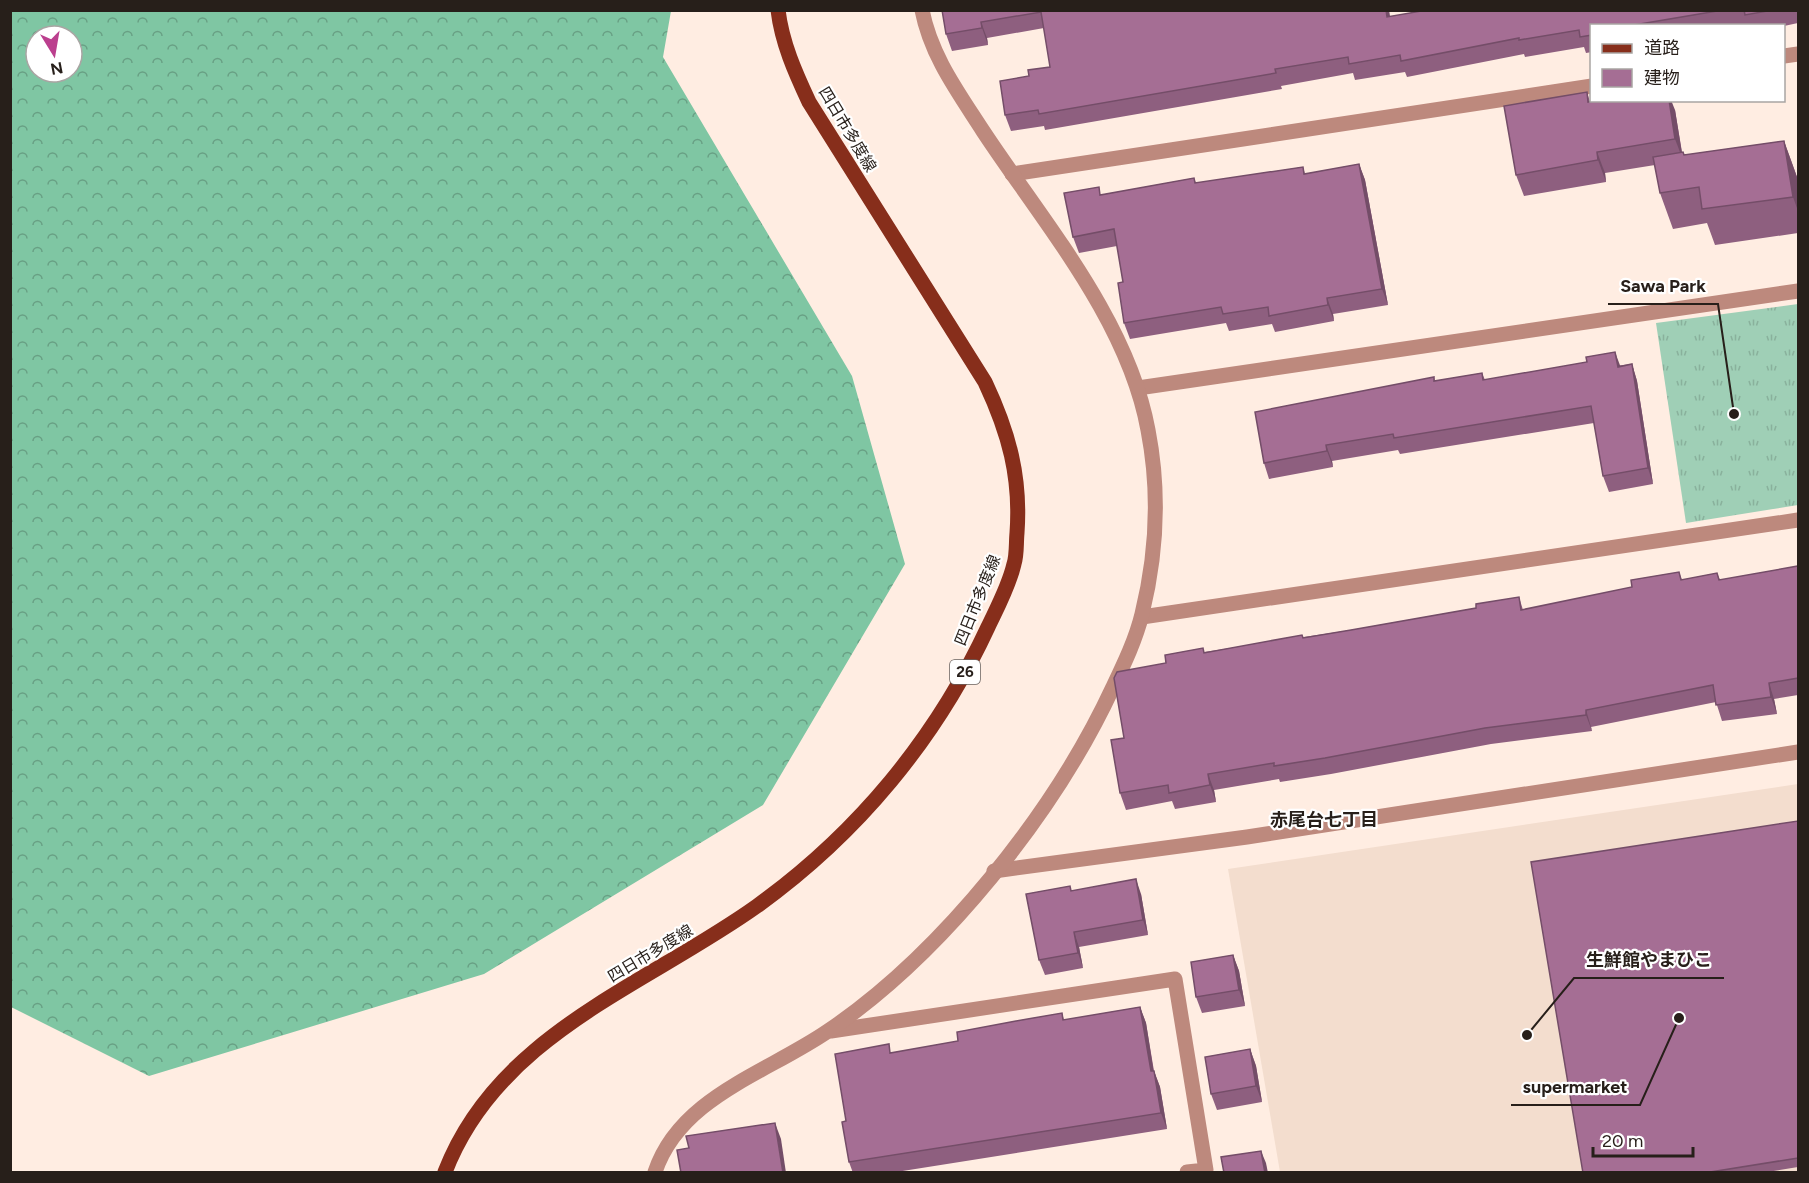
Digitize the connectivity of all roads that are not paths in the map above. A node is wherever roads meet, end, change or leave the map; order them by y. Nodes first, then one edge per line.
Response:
1 (778, 10) edge
2 (922, 10) edge
3 (1590, 86) edge
4 (1012, 174) junction
5 (1798, 291) edge
6 (1138, 388) junction
7 (1798, 520) edge
8 (1142, 617) junction
9 (1798, 752) edge
10 (994, 871) junction
11 (828, 1031) junction
12 (445, 1173) edge
13 (655, 1173) edge
14 (1187, 1173) edge

1 - 12 main road, 四日市多度線 / 26
2 - 4 street
3 - 4 street
4 - 6 street
5 - 6 street
6 - 8 street
7 - 8 street
8 - 10 street
9 - 10 street
10 - 11 street
11 - 13 street
11 - 14 street

